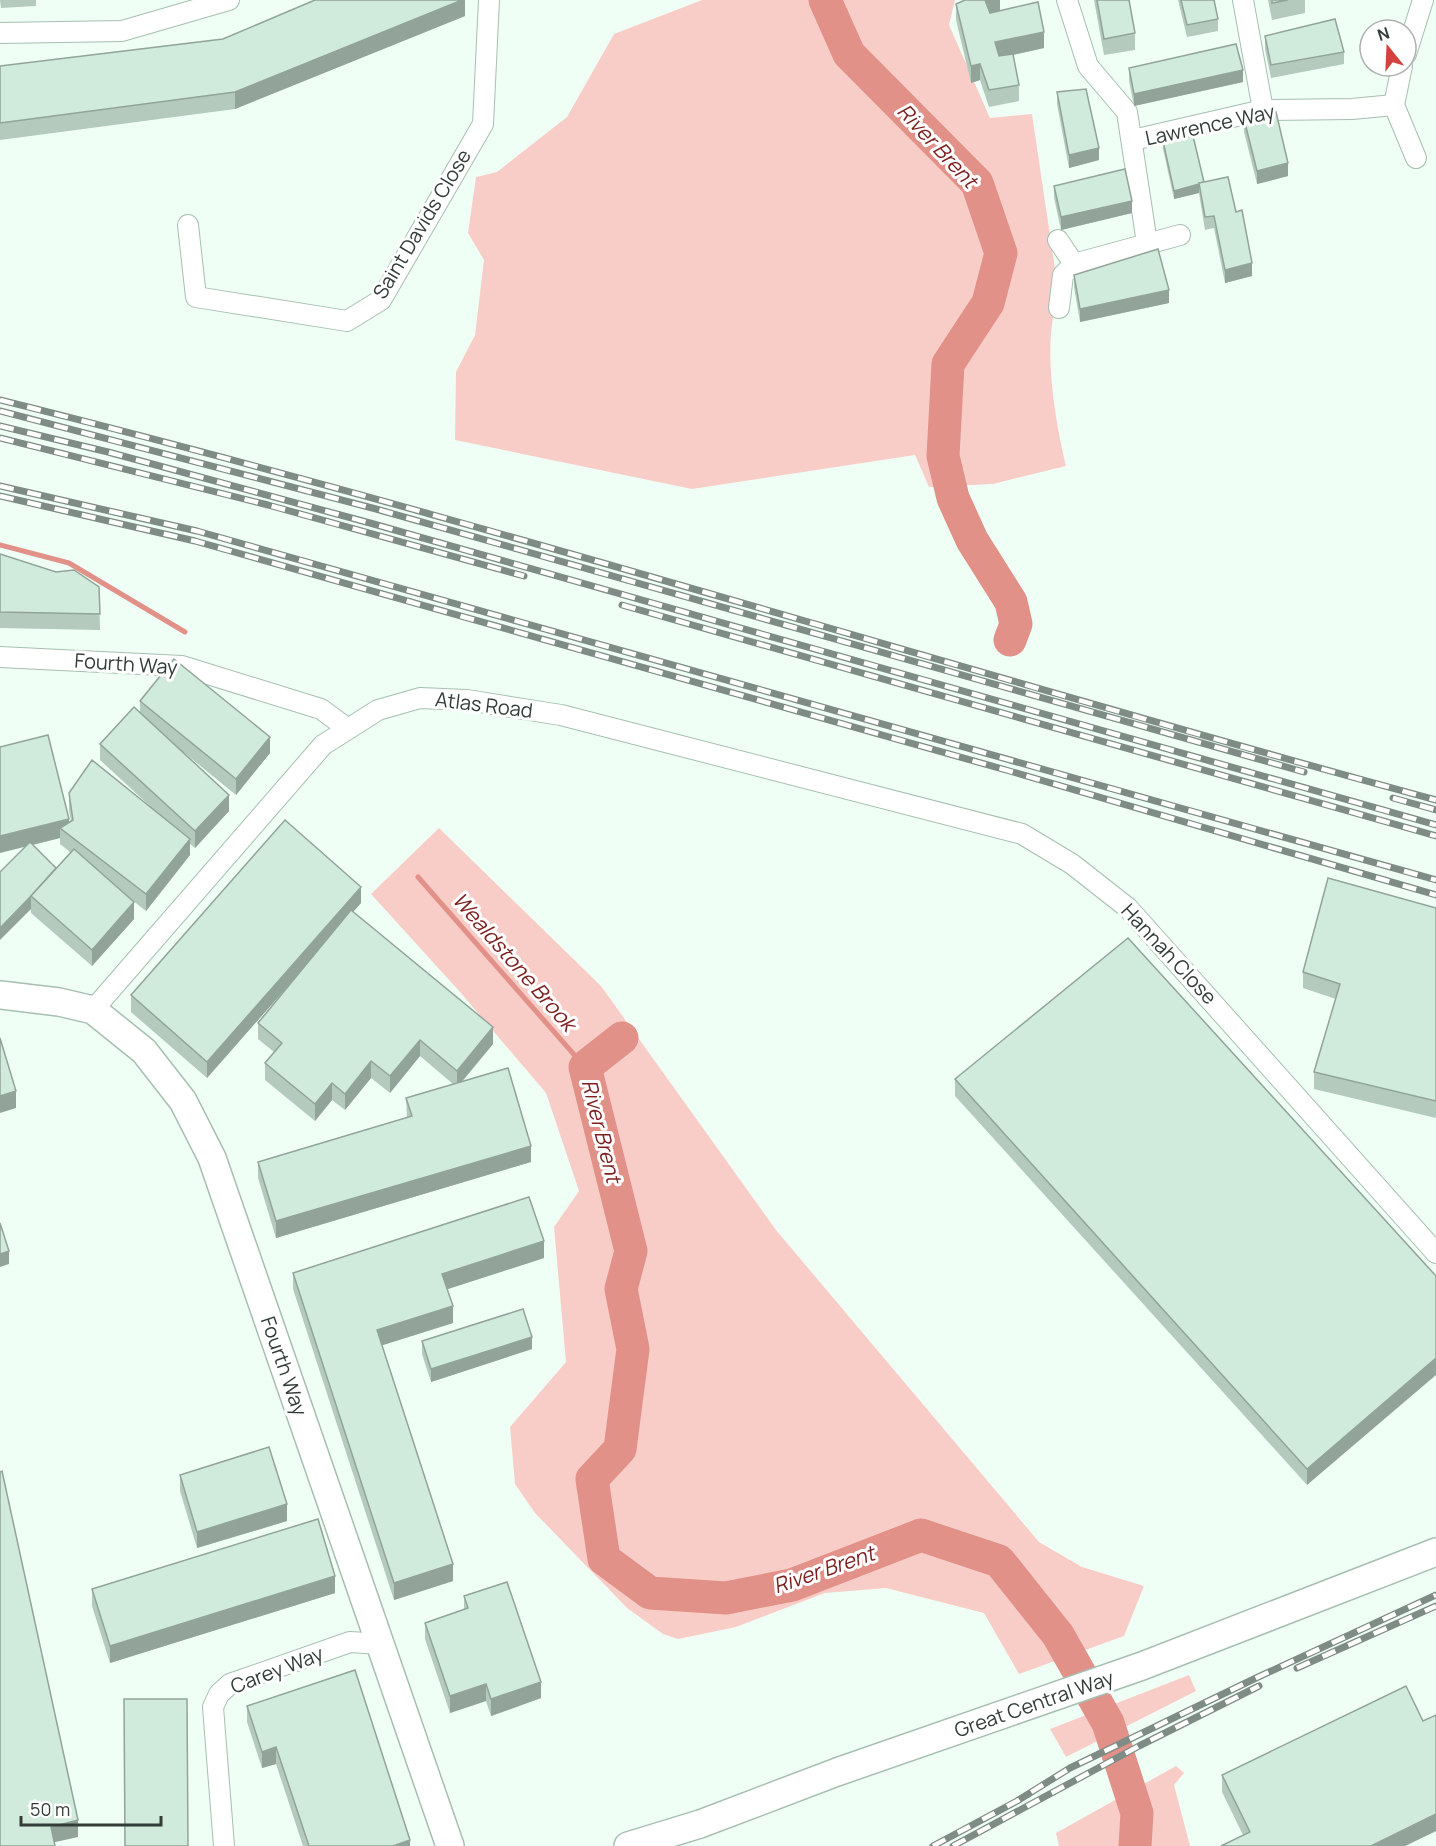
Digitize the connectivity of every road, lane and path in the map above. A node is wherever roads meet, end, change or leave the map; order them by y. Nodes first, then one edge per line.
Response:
1 (229, 0) edge
2 (489, 0) edge
3 (1067, 0) edge
4 (1243, 0) edge
5 (1423, 0) edge
6 (1417, 18) edge
7 (0, 33) edge
8 (1400, 78) edge
9 (1394, 105) junction
10 (1263, 110) junction
11 (1133, 141) junction
12 (1416, 158) dead end
13 (188, 225) dead end
14 (1180, 235) dead end
15 (1058, 240) dead end
16 (1147, 243) junction
17 (1074, 264) junction
18 (1059, 308) dead end
19 (0, 657) edge
20 (348, 729) junction
21 (819, 782) joint
22 (0, 995) edge
23 (93, 1010) junction
24 (1436, 1253) edge
25 (1436, 1552) edge
26 (380, 1644) junction
27 (224, 1846) edge
28 (450, 1846) edge
29 (628, 1846) edge

1 - 7 street
2 - 13 street, Saint Davids Close
3 - 11 street
4 - 10 street
5 - 6 street
8 - 9 street
9 - 10 street, Lawrence Way
9 - 12 street
10 - 11 street, Lawrence Way
11 - 16 street
14 - 16 street
15 - 17 street
16 - 17 street
17 - 18 street
19 - 20 street, Fourth Way
20 - 21 street, Atlas Road
20 - 23 street, Atlas Road
21 - 24 street, Hannah Close
22 - 23 main road, Fourth Way
23 - 26 main road, Fourth Way
25 - 29 main road, Great Central Way
26 - 27 street, Carey Way
26 - 28 main road, Fourth Way

